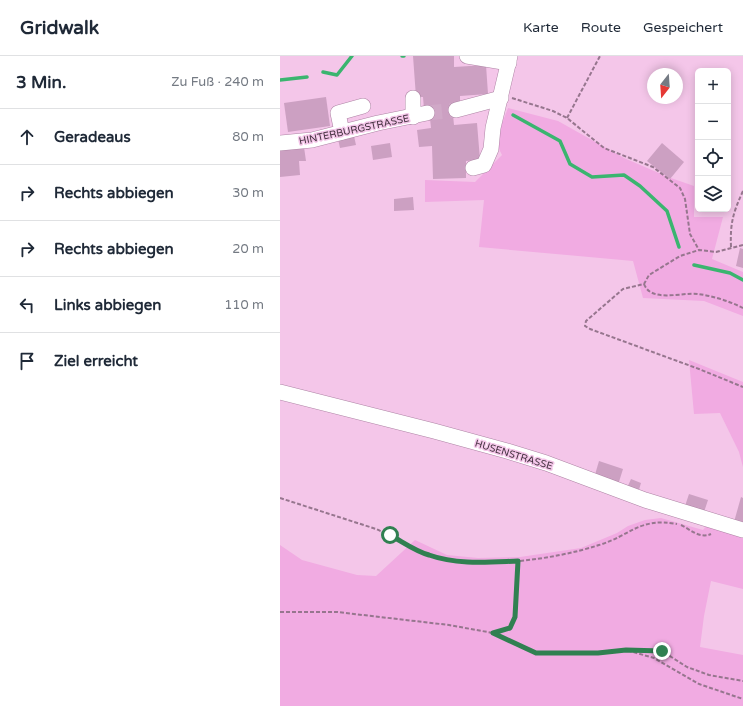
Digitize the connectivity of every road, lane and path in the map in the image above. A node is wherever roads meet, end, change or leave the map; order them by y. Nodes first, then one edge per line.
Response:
1 (467, 56) edge
2 (600, 56) edge
3 (510, 60) edge
4 (413, 98) dead end
5 (501, 98) junction
6 (363, 106) dead end
7 (456, 110) tunnel mouth
8 (567, 118) junction
9 (342, 132) junction
10 (280, 140) edge
11 (473, 168) dead end
12 (743, 191) edge
13 (743, 245) edge
14 (731, 248) junction
15 (699, 250) junction
16 (644, 284) junction
17 (743, 308) edge
18 (743, 387) edge
19 (280, 392) edge
20 (280, 498) edge
21 (719, 523) junction
22 (743, 530) edge
23 (518, 561) junction
24 (280, 612) edge
25 (493, 633) junction
26 (626, 650) junction
27 (743, 682) edge
28 (743, 699) edge

1 - 3 street
2 - 8 path
3 - 5 street
4 - 9 street, HINTERBURGSTRASSE
5 - 7 street
5 - 8 path
5 - 11 street
6 - 9 street
8 - 15 path
9 - 10 street, HINTERBURGSTRASSE
12 - 14 path
13 - 14 path
14 - 15 path
15 - 16 path
16 - 17 path
16 - 18 path
19 - 21 street, HUSENSTRASSE
20 - 23 path
21 - 22 street, HUSENSTRASSE
21 - 23 path
23 - 25 path
24 - 25 path
25 - 26 path
26 - 27 path
26 - 28 path

